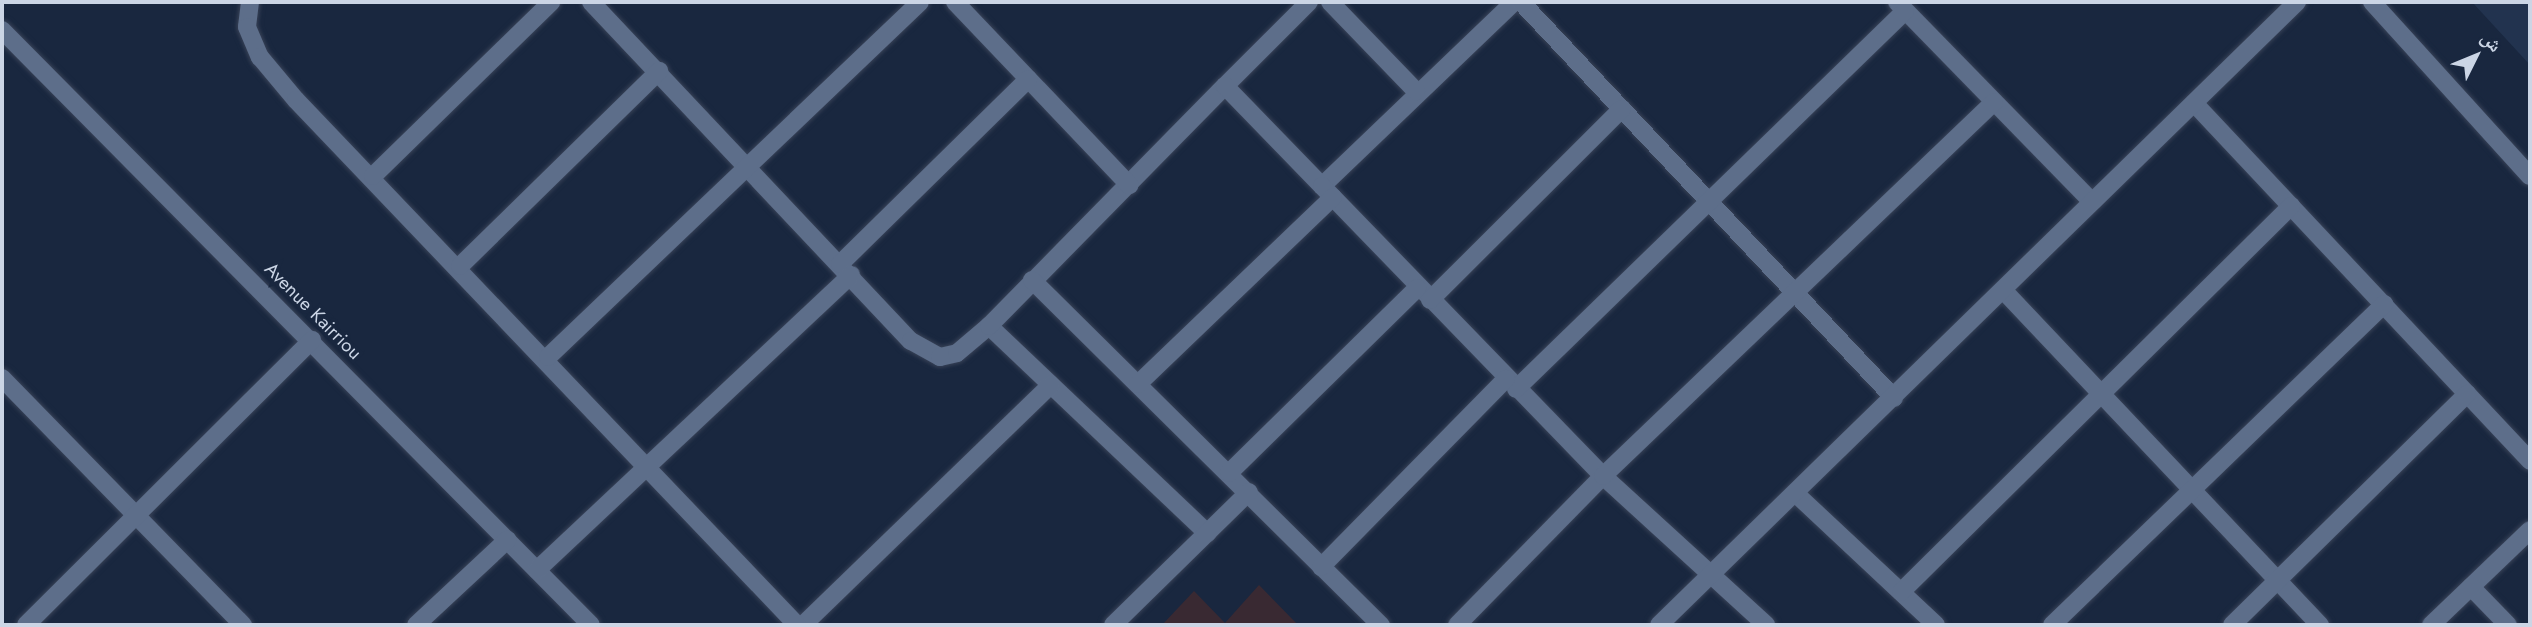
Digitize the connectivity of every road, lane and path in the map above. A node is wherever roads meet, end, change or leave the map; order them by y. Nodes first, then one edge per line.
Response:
1 (250, 2) edge
2 (551, 2) edge
3 (592, 2) edge
4 (920, 2) edge
5 (955, 2) edge
6 (1309, 2) edge
7 (1330, 2) edge
8 (1514, 2) edge
9 (1521, 2) edge
10 (2297, 2) edge
11 (2372, 2) edge
12 (1901, 6) edge
13 (3, 33) edge
14 (659, 71) junction
15 (1028, 79) junction
16 (1225, 86) junction
17 (1416, 91) junction
18 (1994, 103) junction
19 (2194, 103) junction
20 (1622, 108) junction
21 (750, 165) junction
22 (373, 176) junction
23 (2530, 176) edge
24 (1129, 185) junction
25 (1328, 192) junction
26 (2091, 201) junction
27 (1710, 202) junction
28 (2291, 206) junction
29 (460, 266) junction
30 (846, 269) junction
31 (1032, 279) junction
32 (2004, 290) junction
33 (1424, 294) junction
34 (1796, 294) junction
35 (2384, 304) junction
36 (989, 326) junction
37 (312, 340) junction
38 (548, 357) junction
39 (2, 378) edge
40 (1138, 384) junction
41 (1511, 384) junction
42 (1051, 385) junction
43 (2467, 394) junction
44 (2104, 395) junction
45 (1894, 398) junction
46 (2530, 461) edge
47 (651, 468) junction
48 (1229, 473) junction
49 (1604, 476) junction
50 (2189, 486) junction
51 (1249, 492) junction
52 (1795, 494) junction
53 (135, 516) junction
54 (2530, 530) edge
55 (1207, 533) junction
56 (508, 540) junction
57 (1321, 568) junction
58 (537, 570) junction
59 (1711, 574) junction
60 (2278, 581) junction
61 (2471, 587) junction
62 (1901, 592) junction
63 (26, 625) edge
64 (243, 625) edge
65 (416, 625) edge
66 (591, 625) edge
67 (797, 625) edge
68 (803, 625) edge
69 (1113, 625) edge
70 (1381, 625) edge
71 (1457, 625) edge
72 (1660, 625) edge
73 (1766, 625) edge
74 (1936, 625) edge
75 (2052, 625) edge
76 (2232, 625) edge
77 (2320, 625) edge
78 (2431, 625) edge
79 (2508, 625) edge

1 - 22 street
2 - 22 street
3 - 14 street
4 - 21 street
5 - 15 street
6 - 16 street
7 - 17 street
8 - 17 street
9 - 20 street
10 - 19 street
11 - 23 street
12 - 18 street
12 - 27 street
13 - 37 street, Avenue Kairriou
14 - 21 street
14 - 29 street
15 - 24 street
15 - 30 street
16 - 24 street
16 - 25 street
17 - 25 street
18 - 26 street
18 - 34 street
19 - 26 street
19 - 28 street
20 - 27 street
20 - 33 street
21 - 30 street
21 - 38 street
22 - 29 street
24 - 31 street
25 - 33 street
25 - 40 street
26 - 32 street
27 - 34 street
27 - 41 street
28 - 35 street
28 - 44 street
29 - 38 street
30 - 36 street
30 - 47 street
31 - 36 street
31 - 40 street
32 - 44 street
32 - 45 street
33 - 41 street
33 - 48 street
34 - 45 street
34 - 49 street
35 - 43 street
35 - 50 street
36 - 42 street
37 - 53 street
37 - 56 street, Avenue Kairriou
38 - 47 street
39 - 53 street
40 - 48 street
41 - 49 street
41 - 57 street
42 - 55 street
42 - 68 street
43 - 46 street
43 - 60 street
44 - 50 street
44 - 62 street
45 - 52 street
47 - 58 street
47 - 67 street
48 - 51 street
49 - 59 street
49 - 71 street
50 - 60 street
50 - 75 street
51 - 55 street
51 - 57 street
52 - 59 street
52 - 62 street
53 - 63 street
53 - 64 street
54 - 61 street
55 - 69 street
56 - 58 street, Avenue Kairriou
56 - 65 street
57 - 70 street
58 - 66 street, Avenue Kairriou
59 - 72 street
59 - 73 street
60 - 76 street
60 - 77 street
61 - 78 street
61 - 79 street
62 - 74 street

